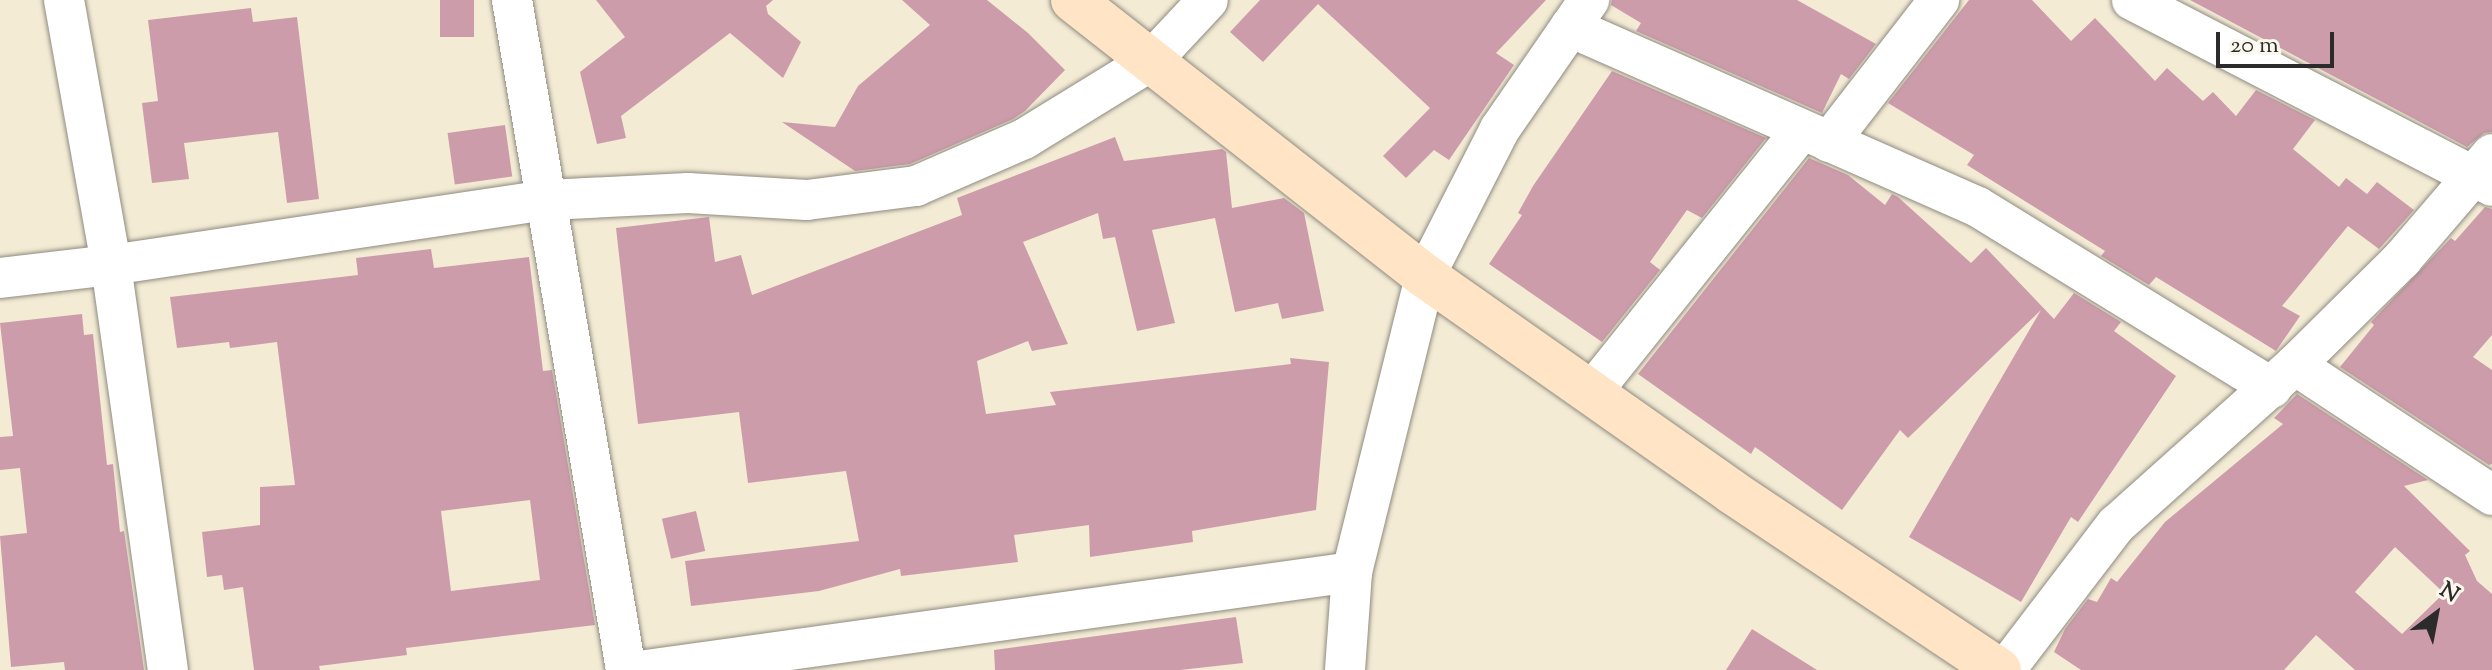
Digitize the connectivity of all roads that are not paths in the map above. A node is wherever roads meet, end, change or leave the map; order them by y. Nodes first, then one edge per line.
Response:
1 (64, 0) edge
2 (512, 0) edge
3 (1073, 0) edge
4 (1208, 0) edge
5 (1939, 0) edge
6 (2132, 0) edge
7 (1579, 14) edge
8 (1151, 61) junction
9 (1815, 136) junction
10 (2486, 172) edge
11 (548, 200) junction
12 (111, 265) junction
13 (1425, 276) junction
14 (0, 278) edge
15 (2283, 377) junction
16 (1591, 393) junction
17 (2492, 495) edge
18 (1352, 572) junction
19 (168, 670) edge
20 (626, 670) edge
21 (646, 670) edge
22 (1345, 670) edge
23 (2002, 670) edge

1 - 12 street
2 - 11 street
3 - 8 street
4 - 8 street
5 - 9 street
6 - 10 street
7 - 9 street
7 - 13 street
8 - 11 street
8 - 13 street
9 - 15 street
9 - 16 street
10 - 15 street
11 - 12 street
11 - 20 street
12 - 14 street
12 - 19 street
13 - 16 street
13 - 18 street
15 - 17 street
15 - 23 street
16 - 23 street
18 - 21 street
18 - 22 street

